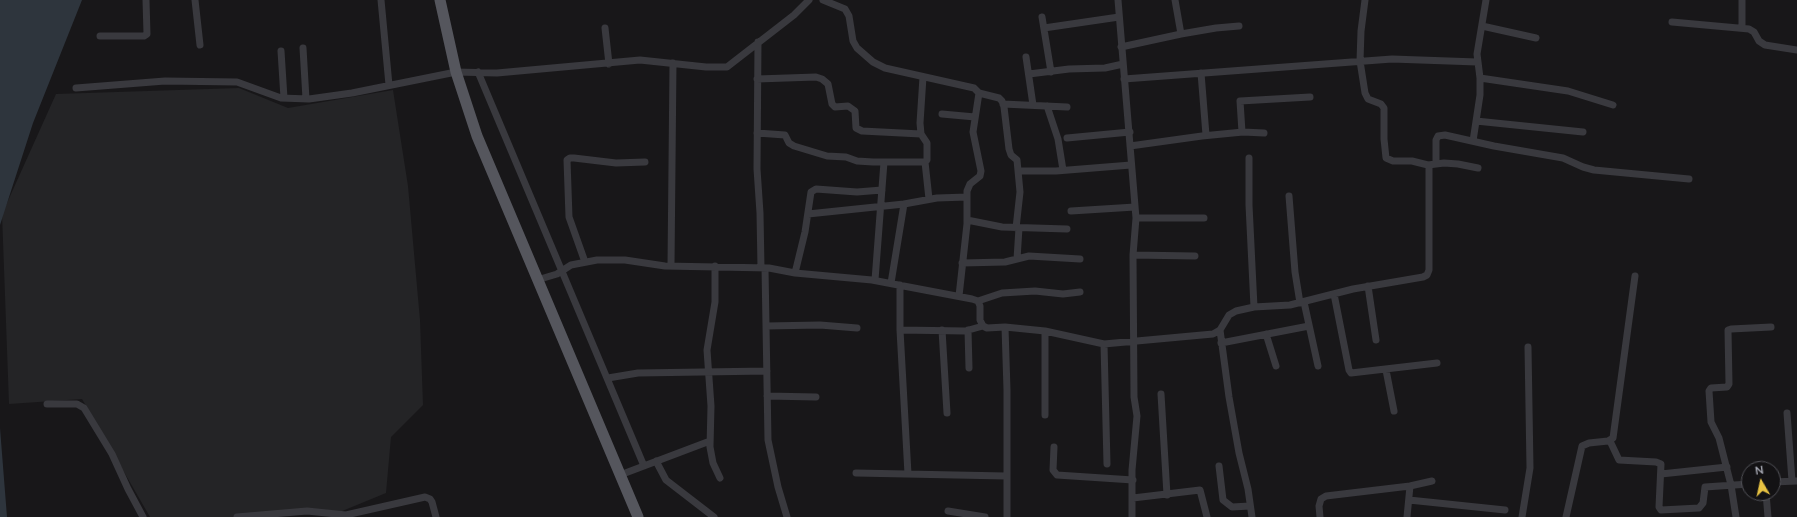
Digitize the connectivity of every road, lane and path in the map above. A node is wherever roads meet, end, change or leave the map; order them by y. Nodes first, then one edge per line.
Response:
1 (146, 0) edge
2 (195, 0) edge
3 (381, 0) edge
4 (440, 0) edge
5 (809, 0) edge
6 (823, 0) edge
7 (1118, 0) edge
8 (1175, 0) edge
9 (1365, 0) edge
10 (1486, 0) edge
11 (1742, 0) edge
12 (1042, 17) dead end
13 (1119, 17) junction
14 (1672, 22) dead end
15 (1239, 26) dead end
16 (1482, 26) junction
17 (605, 28) dead end
18 (1044, 28) junction
19 (1742, 28) junction
20 (1180, 34) junction
21 (100, 36) dead end
22 (1536, 38) dead end
23 (758, 42) junction
24 (200, 45) dead end
25 (1121, 47) junction
26 (303, 48) dead end
27 (1797, 50) edge
28 (282, 51) dead end
29 (1026, 57) dead end
30 (1360, 61) junction
31 (1477, 62) junction
32 (673, 63) junction
33 (608, 64) junction
34 (1122, 64) junction
35 (456, 72) junction
36 (478, 72) junction
37 (1051, 72) junction
38 (1201, 73) junction
39 (1029, 74) junction
40 (923, 77) junction
41 (1480, 78) junction
42 (757, 79) junction
43 (1124, 79) junction
44 (389, 85) junction
45 (76, 88) dead end
46 (979, 92) junction
47 (1310, 97) dead end
48 (284, 98) junction
49 (306, 99) junction
50 (1003, 104) junction
51 (1033, 105) junction
52 (1613, 105) dead end
53 (1047, 106) junction
54 (1067, 107) dead end
55 (942, 114) dead end
56 (975, 117) junction
57 (1476, 121) junction
58 (1130, 132) junction
59 (1242, 132) junction
60 (1583, 132) dead end
61 (757, 133) junction
62 (1264, 133) dead end
63 (921, 134) junction
64 (1206, 135) junction
65 (1067, 138) dead end
66 (1473, 141) junction
67 (1130, 146) junction
68 (1249, 158) dead end
69 (645, 162) dead end
70 (884, 162) junction
71 (925, 162) junction
72 (1436, 164) junction
73 (1131, 165) junction
74 (1428, 165) junction
75 (1478, 168) dead end
76 (1063, 170) junction
77 (1018, 171) junction
78 (1689, 178) dead end
79 (882, 190) junction
80 (1289, 196) dead end
81 (967, 197) junction
82 (929, 199) junction
83 (904, 204) junction
84 (880, 206) junction
85 (1135, 207) junction
86 (1071, 211) dead end
87 (808, 214) junction
88 (1136, 218) junction
89 (1204, 218) dead end
90 (967, 220) junction
91 (1017, 228) junction
92 (1067, 229) dead end
93 (1133, 255) junction
94 (1195, 256) dead end
95 (1017, 259) junction
96 (1080, 259) dead end
97 (585, 262) junction
98 (962, 263) junction
99 (671, 266) junction
100 (715, 266) junction
101 (763, 268) junction
102 (562, 271) junction
103 (795, 273) junction
104 (1635, 276) dead end
105 (537, 280) junction
106 (875, 280) junction
107 (891, 283) junction
108 (900, 285) junction
109 (1368, 286) junction
110 (1080, 292) dead end
111 (1334, 294) junction
112 (959, 296) junction
113 (978, 301) junction
114 (1302, 302) junction
115 (1254, 307) junction
116 (766, 326) junction
117 (983, 326) junction
118 (1309, 326) junction
119 (1005, 327) junction
120 (1771, 327) dead end
121 (857, 328) dead end
122 (900, 330) junction
123 (942, 330) junction
124 (968, 330) junction
125 (1220, 330) junction
126 (1045, 331) junction
127 (1266, 334) junction
128 (1376, 340) dead end
129 (1134, 342) junction
130 (1221, 343) junction
131 (1104, 344) junction
132 (1528, 347) dead end
133 (1437, 363) dead end
134 (1276, 366) dead end
135 (1318, 366) dead end
136 (969, 368) dead end
137 (767, 370) junction
138 (1386, 370) junction
139 (708, 371) junction
140 (608, 378) junction
141 (1161, 394) dead end
142 (767, 396) junction
143 (816, 397) dead end
144 (47, 404) dead end
145 (1394, 411) dead end
146 (947, 413) dead end
147 (1787, 413) dead end
148 (1045, 415) dead end
149 (710, 441) junction
150 (1610, 441) junction
151 (1054, 447) dead end
152 (656, 461) junction
153 (1107, 464) dead end
154 (644, 466) junction
155 (1218, 466) dead end
156 (1727, 467) junction
157 (856, 473) dead end
158 (908, 474) junction
159 (1661, 474) junction
160 (620, 475) junction
161 (1006, 476) junction
162 (720, 478) dead end
163 (1133, 480) junction
164 (1432, 481) dead end
165 (1795, 481) edge
166 (1781, 482) edge
167 (1741, 484) edge
168 (1731, 485) junction
169 (1410, 486) junction
170 (1166, 495) junction
171 (1133, 498) junction
172 (1409, 500) junction
173 (1767, 501) edge
174 (1250, 506) junction
175 (1505, 510) dead end
176 (948, 511) dead end
177 (143, 517) edge
178 (237, 517) edge
179 (436, 517) edge
180 (638, 517) edge
181 (714, 517) edge
182 (787, 517) edge
183 (985, 517) edge
184 (1007, 517) edge
185 (1132, 517) edge
186 (1207, 517) edge
187 (1252, 517) edge
188 (1320, 517) edge
189 (1407, 517) edge
190 (1522, 517) edge
191 (1566, 517) edge
192 (1736, 517) edge
193 (1768, 517) edge

1 - 21 street
2 - 24 street
3 - 44 street
4 - 35 main road
5 - 23 street
6 - 40 street
7 - 13 street
8 - 20 street
9 - 30 street
10 - 16 street
11 - 19 street
12 - 18 street
13 - 18 street
13 - 25 street
14 - 19 street
15 - 20 street
16 - 22 street
16 - 31 street
17 - 33 street
18 - 37 street
19 - 27 street
20 - 25 street
23 - 32 street
23 - 42 street
25 - 34 street
26 - 49 street
28 - 48 street
29 - 39 street
30 - 31 street
30 - 38 street
30 - 74 street
31 - 41 street
32 - 33 street
32 - 99 street
33 - 36 street
34 - 37 street
34 - 43 street
35 - 36 street
35 - 44 street
35 - 105 main road
36 - 102 street
37 - 39 street
38 - 43 street
38 - 64 street
39 - 51 street
40 - 46 street
40 - 63 street
41 - 52 street
41 - 57 street
42 - 61 street
42 - 63 street
43 - 58 street
44 - 49 street
45 - 48 street
46 - 50 street
46 - 56 street
47 - 59 street
48 - 49 street
50 - 51 street
50 - 77 street
51 - 53 street
53 - 54 street
53 - 76 street
55 - 56 street
56 - 81 street
57 - 60 street
57 - 66 street
58 - 65 street
58 - 67 street
59 - 62 street
59 - 64 street
61 - 70 street
61 - 101 street
63 - 71 street
64 - 67 street
66 - 72 street
66 - 78 street
67 - 73 street
68 - 115 street
69 - 97 street
70 - 71 street
70 - 79 street
71 - 82 street
72 - 74 street
72 - 75 street
73 - 76 street
73 - 85 street
74 - 109 street
76 - 77 street
77 - 91 street
79 - 84 street
79 - 87 street
80 - 114 street
81 - 82 street
81 - 90 street
82 - 83 street
83 - 84 street
83 - 107 street
84 - 87 street
84 - 106 street
85 - 86 street
85 - 88 street
87 - 103 street
88 - 89 street
88 - 93 street
90 - 91 street
90 - 98 street
91 - 92 street
91 - 95 street
93 - 94 street
93 - 129 street
95 - 96 street
95 - 98 street
97 - 99 street
97 - 102 street
98 - 112 street
99 - 100 street
100 - 101 street
100 - 139 street
101 - 103 street
101 - 116 street
102 - 105 street
102 - 140 street
103 - 106 street
104 - 150 street
105 - 160 main road
106 - 107 street
107 - 108 street
108 - 112 street
108 - 122 street
109 - 111 street
109 - 128 street
110 - 113 street
111 - 114 street
111 - 138 street
112 - 113 street
113 - 117 street
114 - 115 street
114 - 118 street
115 - 125 street
116 - 121 street
116 - 137 street
117 - 119 street
117 - 124 street
118 - 127 street
118 - 135 street
119 - 126 street
119 - 161 street
120 - 156 street
122 - 123 street
122 - 158 street
123 - 124 street
123 - 146 street
124 - 136 street
125 - 129 street
125 - 130 street
126 - 131 street
126 - 148 street
127 - 130 street
127 - 134 street
129 - 131 street
129 - 163 street
130 - 174 street
131 - 153 street
132 - 190 street
133 - 138 street
137 - 139 street
137 - 142 street
138 - 145 street
139 - 140 street
139 - 149 street
140 - 154 street
141 - 170 street
142 - 143 street
142 - 182 street
144 - 177 street
147 - 165 street
149 - 152 street
149 - 162 street
150 - 159 street
150 - 191 street
151 - 163 street
152 - 154 street
152 - 181 street
154 - 160 street
155 - 174 street
156 - 159 street
156 - 168 street
157 - 158 street
158 - 161 street
159 - 168 street
160 - 180 main road
161 - 184 street
163 - 171 street
164 - 169 street
165 - 166 street
167 - 168 street
168 - 192 street
169 - 172 street
169 - 188 street
170 - 171 street
170 - 186 street
171 - 185 street
172 - 175 street
172 - 189 street
173 - 193 street
174 - 187 street
176 - 183 street
178 - 179 street

